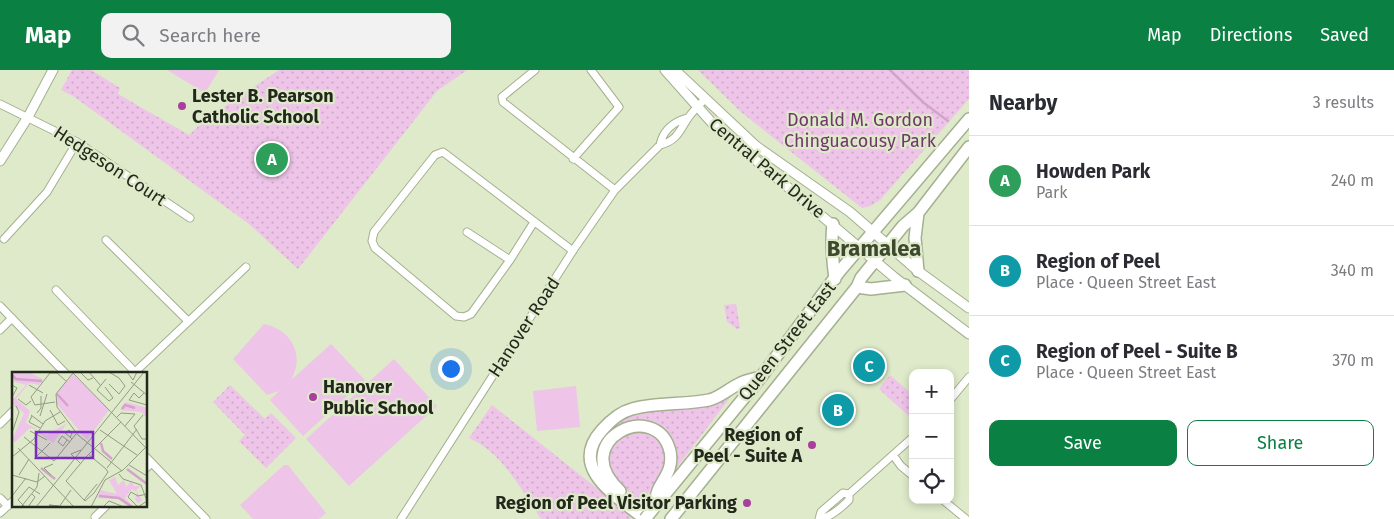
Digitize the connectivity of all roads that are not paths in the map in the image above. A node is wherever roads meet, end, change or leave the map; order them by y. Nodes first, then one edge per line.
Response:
1 (52, 70) edge
2 (535, 70) edge
3 (591, 70) edge
4 (665, 70) edge
5 (675, 70) edge
6 (705, 99) junction
7 (0, 104) edge
8 (698, 107) junction
9 (28, 117) junction
10 (969, 118) edge
11 (77, 142) junction
12 (969, 147) edge
13 (573, 159) junction
14 (0, 161) edge
15 (616, 190) junction
16 (918, 213) junction
17 (190, 218) dead end
18 (534, 222) junction
19 (833, 224) junction
20 (466, 232) dead end
21 (872, 232) junction
22 (4, 239) dead end
23 (106, 240) dead end
24 (888, 245) junction
25 (860, 247) junction
26 (572, 251) junction
27 (510, 260) junction
28 (875, 261) junction
29 (246, 267) dead end
30 (918, 271) junction
31 (835, 279) junction
32 (905, 286) junction
33 (857, 287) junction
34 (56, 290) dead end
35 (0, 306) edge
36 (969, 308) edge
37 (12, 318) junction
38 (188, 322) junction
39 (0, 330) edge
40 (969, 334) edge
41 (64, 372) edge
42 (134, 372) edge
43 (761, 377) junction
44 (969, 377) edge
45 (954, 395) edge
46 (12, 412) edge
47 (0, 424) edge
48 (909, 441) edge
49 (893, 455) junction
50 (148, 462) edge
51 (909, 473) edge
52 (0, 498) edge
53 (12, 502) edge
54 (657, 504) junction
55 (948, 504) edge
56 (8, 506) junction
57 (106, 506) edge
58 (0, 514) edge
59 (95, 517) dead end
60 (672, 518) edge
61 (204, 519) edge
62 (401, 519) edge
63 (645, 519) edge
64 (654, 519) edge
65 (820, 519) edge
66 (966, 519) edge

1 - 9 street
2 - 13 street
3 - 13 street
4 - 8 street, Central Park Drive
5 - 6 street, Central Park Drive
6 - 8 street, Hanover Road
6 - 21 street, Central Park Drive
7 - 9 street, Hedgeson Court
8 - 15 street, Hanover Road
8 - 19 street, Central Park Drive
9 - 11 street, Hedgeson Court
9 - 14 street
10 - 21 main road, Queen Street East
11 - 17 street, Hedgeson Court
11 - 22 street
12 - 16 main road, Queen Street East
13 - 15 street
15 - 26 street, Hanover Road
16 - 24 main road, Queen Street East
16 - 30 main road
18 - 26 street
18 - 27 street
18 - 27 street
19 - 25 street, Central Park Drive
19 - 31 main road
20 - 27 street
21 - 24 street, Central Park Drive
21 - 25 main road, Queen Street East
23 - 38 street
24 - 28 main road, Queen Street East
24 - 30 street, Central Park Drive
25 - 28 street, Central Park Drive
25 - 31 main road, Queen Street East
26 - 62 street, Hanover Road
28 - 32 street, Central Park Drive
28 - 33 main road, Queen Street East
29 - 38 street
30 - 36 street, Central Park Drive
31 - 43 main road, Queen Street East
32 - 33 main road
32 - 40 street, Central Park Drive
33 - 60 main road, Queen Street East
34 - 42 street
35 - 37 street
37 - 39 street
37 - 41 street
38 - 42 street
43 - 54 main road, Queen Street East
43 - 63 main road
44 - 45 street
46 - 47 street
48 - 49 street
49 - 51 street
49 - 65 street
50 - 61 street
52 - 56 street
53 - 56 street
54 - 63 main road, Queen Street East, bridge
54 - 64 main road
55 - 66 street
56 - 58 street
57 - 59 street

